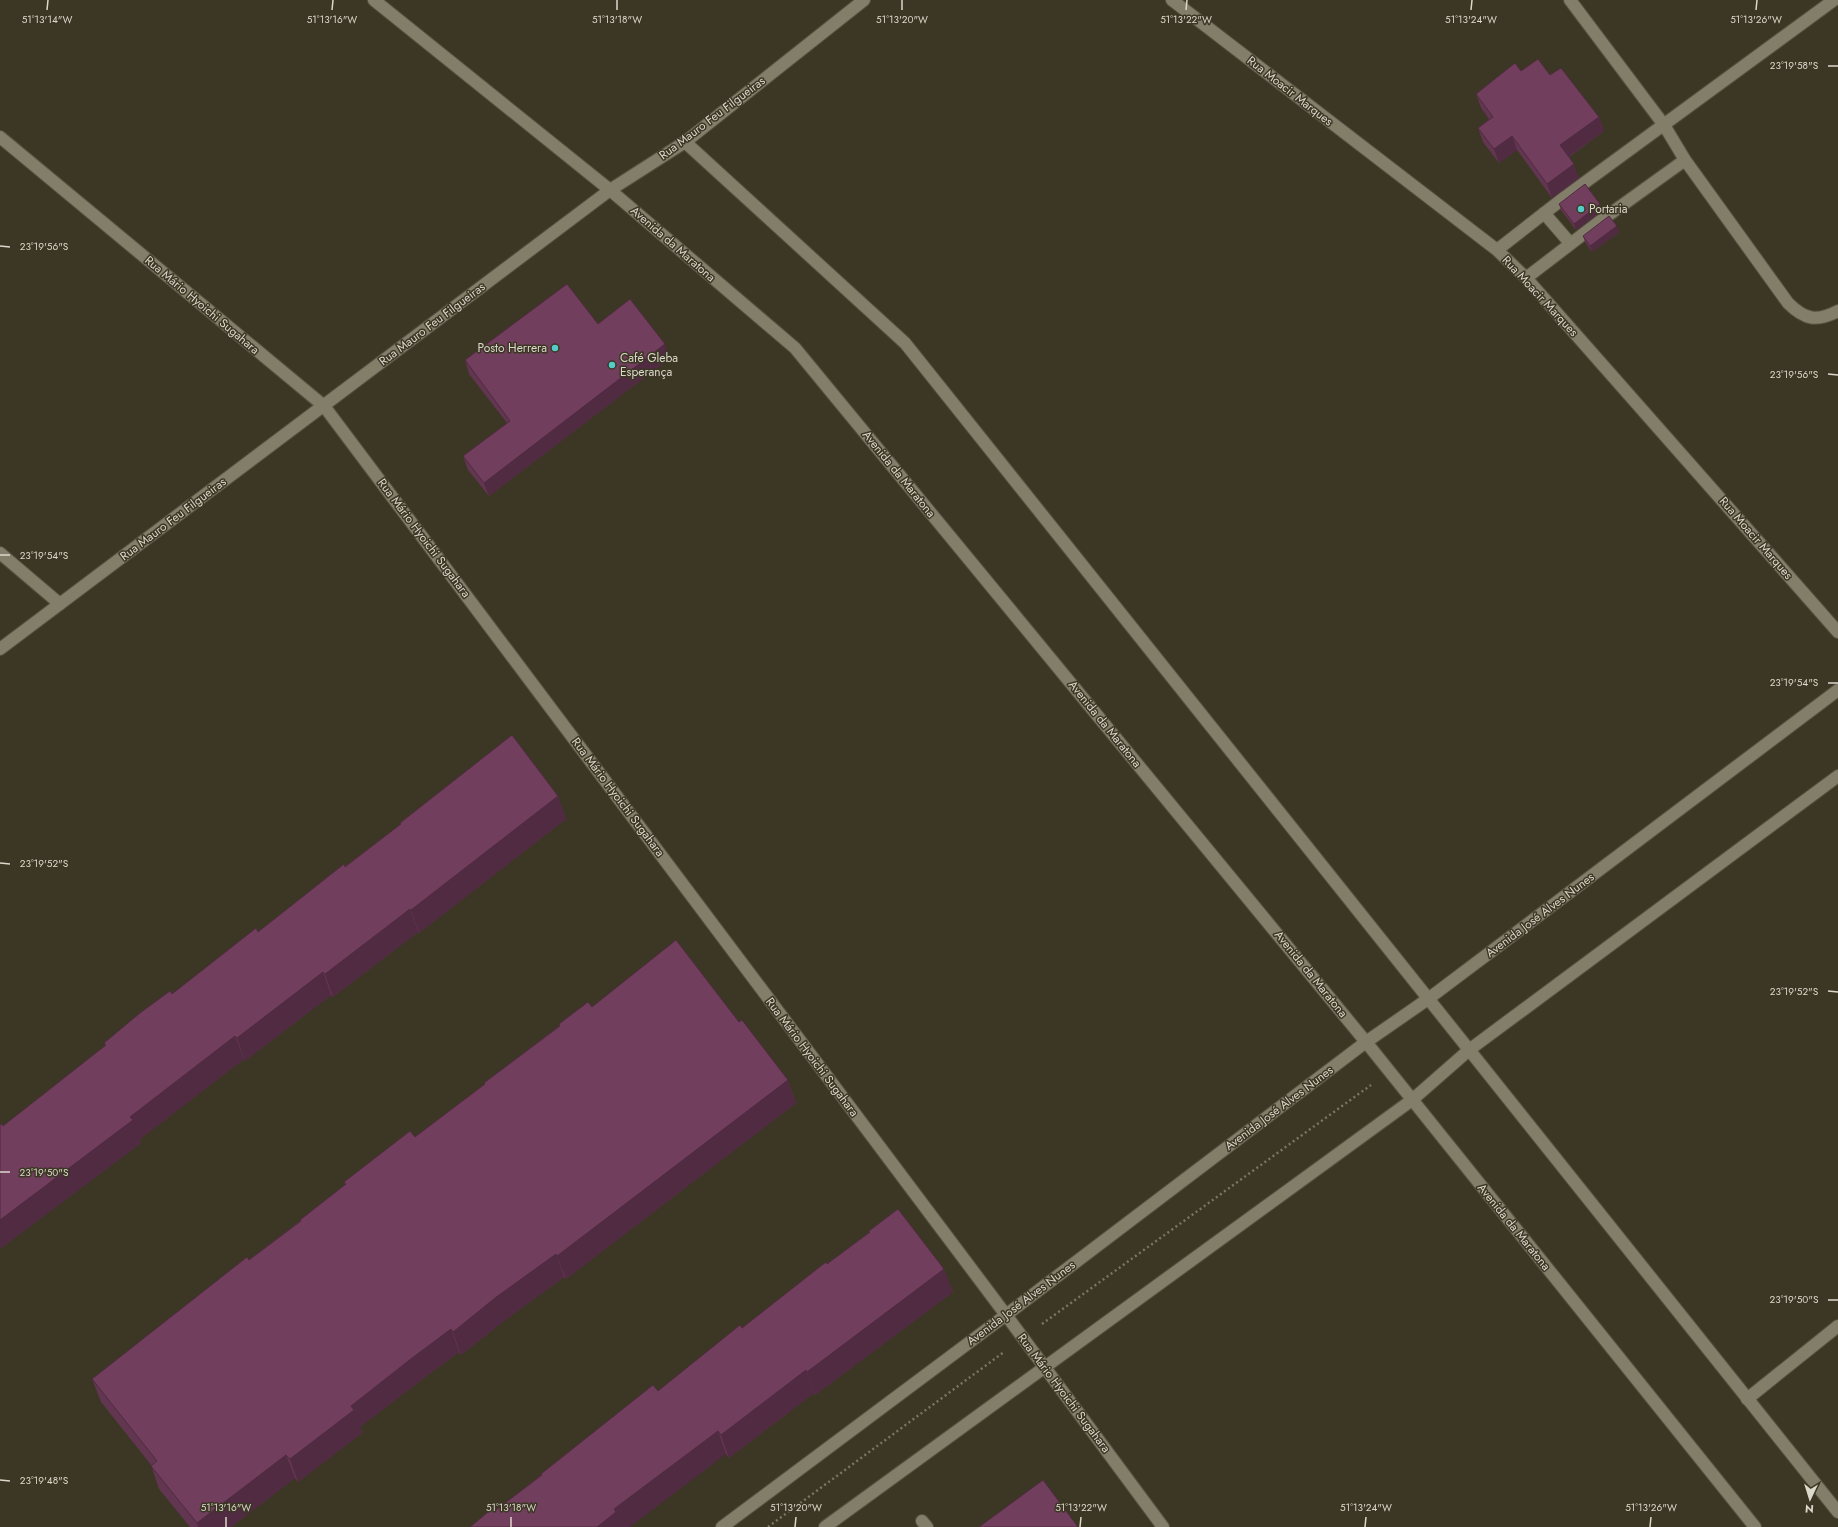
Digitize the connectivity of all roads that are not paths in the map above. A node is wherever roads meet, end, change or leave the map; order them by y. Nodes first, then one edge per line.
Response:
1 (374, 0) edge
2 (864, 0) edge
3 (1172, 0) edge
4 (1570, 0) edge
5 (1834, 0) edge
6 (1664, 124) junction
7 (0, 137) edge
8 (685, 142) junction
9 (1685, 160) junction
10 (610, 190) junction
11 (1544, 213) junction
12 (1570, 244) junction
13 (1498, 250) junction
14 (1526, 278) junction
15 (1838, 311) edge
16 (324, 406) junction
17 (0, 554) edge
18 (60, 604) junction
19 (1838, 632) edge
20 (0, 649) edge
21 (1838, 690) edge
22 (1838, 776) edge
23 (1428, 999) junction
24 (1366, 1042) junction
25 (1469, 1050) junction
26 (1412, 1100) junction
27 (1006, 1315) junction
28 (1838, 1326) edge
29 (1044, 1367) junction
30 (1747, 1399) junction
31 (1838, 1512) edge
32 (722, 1527) edge
33 (825, 1527) edge
34 (1163, 1527) edge
35 (1755, 1527) edge

1 - 10 street, Avenida da Maratona
2 - 8 street, Rua Mauro Feu Filgueiras
3 - 13 street, Rua Moacir Marques
4 - 6 street
5 - 6 street
6 - 9 street
6 - 11 street
7 - 16 street, Rua Mário Hyoichi Sugahara
8 - 10 street, Rua Mauro Feu Filgueiras
8 - 23 street
9 - 12 street
9 - 15 street
10 - 16 street, Rua Mauro Feu Filgueiras
10 - 24 street, Avenida da Maratona
11 - 12 street
11 - 13 street
12 - 14 street
13 - 14 street, Rua Moacir Marques
14 - 19 street, Rua Moacir Marques
16 - 18 street, Rua Mauro Feu Filgueiras
16 - 27 street, Rua Mário Hyoichi Sugahara
17 - 18 street
18 - 20 street, Rua Mauro Feu Filgueiras
21 - 23 street, Avenida José Alves Nunes
22 - 25 street
23 - 24 street, Avenida José Alves Nunes
23 - 25 street
24 - 26 street, Avenida da Maratona
24 - 27 street, Avenida José Alves Nunes
25 - 26 street
25 - 30 street
26 - 29 street
26 - 35 street, Avenida da Maratona
27 - 29 street, Rua Mário Hyoichi Sugahara
27 - 32 street, Avenida José Alves Nunes
28 - 30 street
29 - 33 street
29 - 34 street, Rua Mário Hyoichi Sugahara
30 - 31 street

